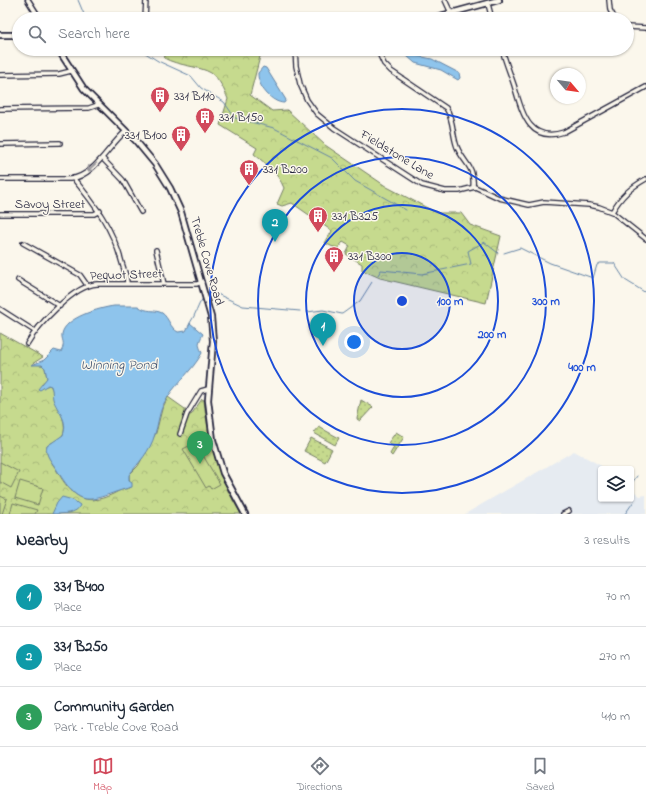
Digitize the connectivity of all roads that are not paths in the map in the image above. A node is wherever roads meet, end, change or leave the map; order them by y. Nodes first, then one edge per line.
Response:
1 (28, 0) edge
2 (146, 0) edge
3 (445, 0) edge
4 (499, 0) edge
5 (609, 0) edge
6 (488, 4) junction
7 (36, 12) edge
8 (145, 12) edge
9 (451, 12) edge
10 (455, 12) edge
11 (490, 12) edge
12 (611, 12) edge
13 (634, 27) edge
14 (646, 28) edge
15 (0, 35) edge
16 (12, 35) edge
17 (62, 56) edge
18 (296, 56) edge
19 (380, 56) edge
20 (504, 56) edge
21 (71, 71) junction
22 (0, 75) edge
23 (646, 87) edge
24 (98, 105) junction
25 (0, 109) edge
26 (126, 131) junction
27 (60, 143) dead end
28 (0, 144) edge
29 (102, 158) junction
30 (73, 178) junction
31 (0, 179) edge
32 (646, 179) edge
33 (473, 187) junction
34 (100, 211) junction
35 (141, 212) dead end
36 (612, 212) junction
37 (0, 214) edge
38 (646, 239) edge
39 (23, 243) dead end
40 (156, 250) dead end
41 (18, 280) dead end
42 (202, 282) junction
43 (127, 284) junction
44 (164, 284) junction
45 (87, 285) junction
46 (60, 306) junction
47 (0, 309) edge
48 (36, 332) junction
49 (28, 344) dead end
50 (208, 389) junction
51 (180, 434) dead end
52 (569, 511) dead end
53 (245, 514) edge
54 (564, 514) edge

1 - 7 street
2 - 8 street
3 - 9 street
4 - 6 main road
5 - 12 street
6 - 10 main road
6 - 11 street
13 - 14 street
15 - 16 main road
17 - 21 main road, Treble Cove Road
18 - 33 street, Fieldstone Lane
19 - 33 street
20 - 23 street
21 - 22 street
21 - 24 main road, Treble Cove Road
24 - 25 street
24 - 26 main road, Treble Cove Road
26 - 29 street
26 - 42 main road, Treble Cove Road
27 - 28 street
29 -> 30 street
29 - 35 street
30 - 31 street
30 - 34 street
32 - 36 street
33 - 36 street
34 - 37 street, Savoy Street
34 - 43 street
36 - 38 street
39 - 45 street
40 - 44 street
41 - 46 street
42 - 44 street, Pequot Street
42 - 50 main road, Treble Cove Road
43 - 44 street, Pequot Street
43 - 45 street, Pequot Street
45 - 46 street, Pequot Street
46 - 48 street, Pequot Street
47 - 48 street
48 - 49 street, Pequot Street
50 - 51 street
50 - 53 main road, Treble Cove Road
52 - 54 street

